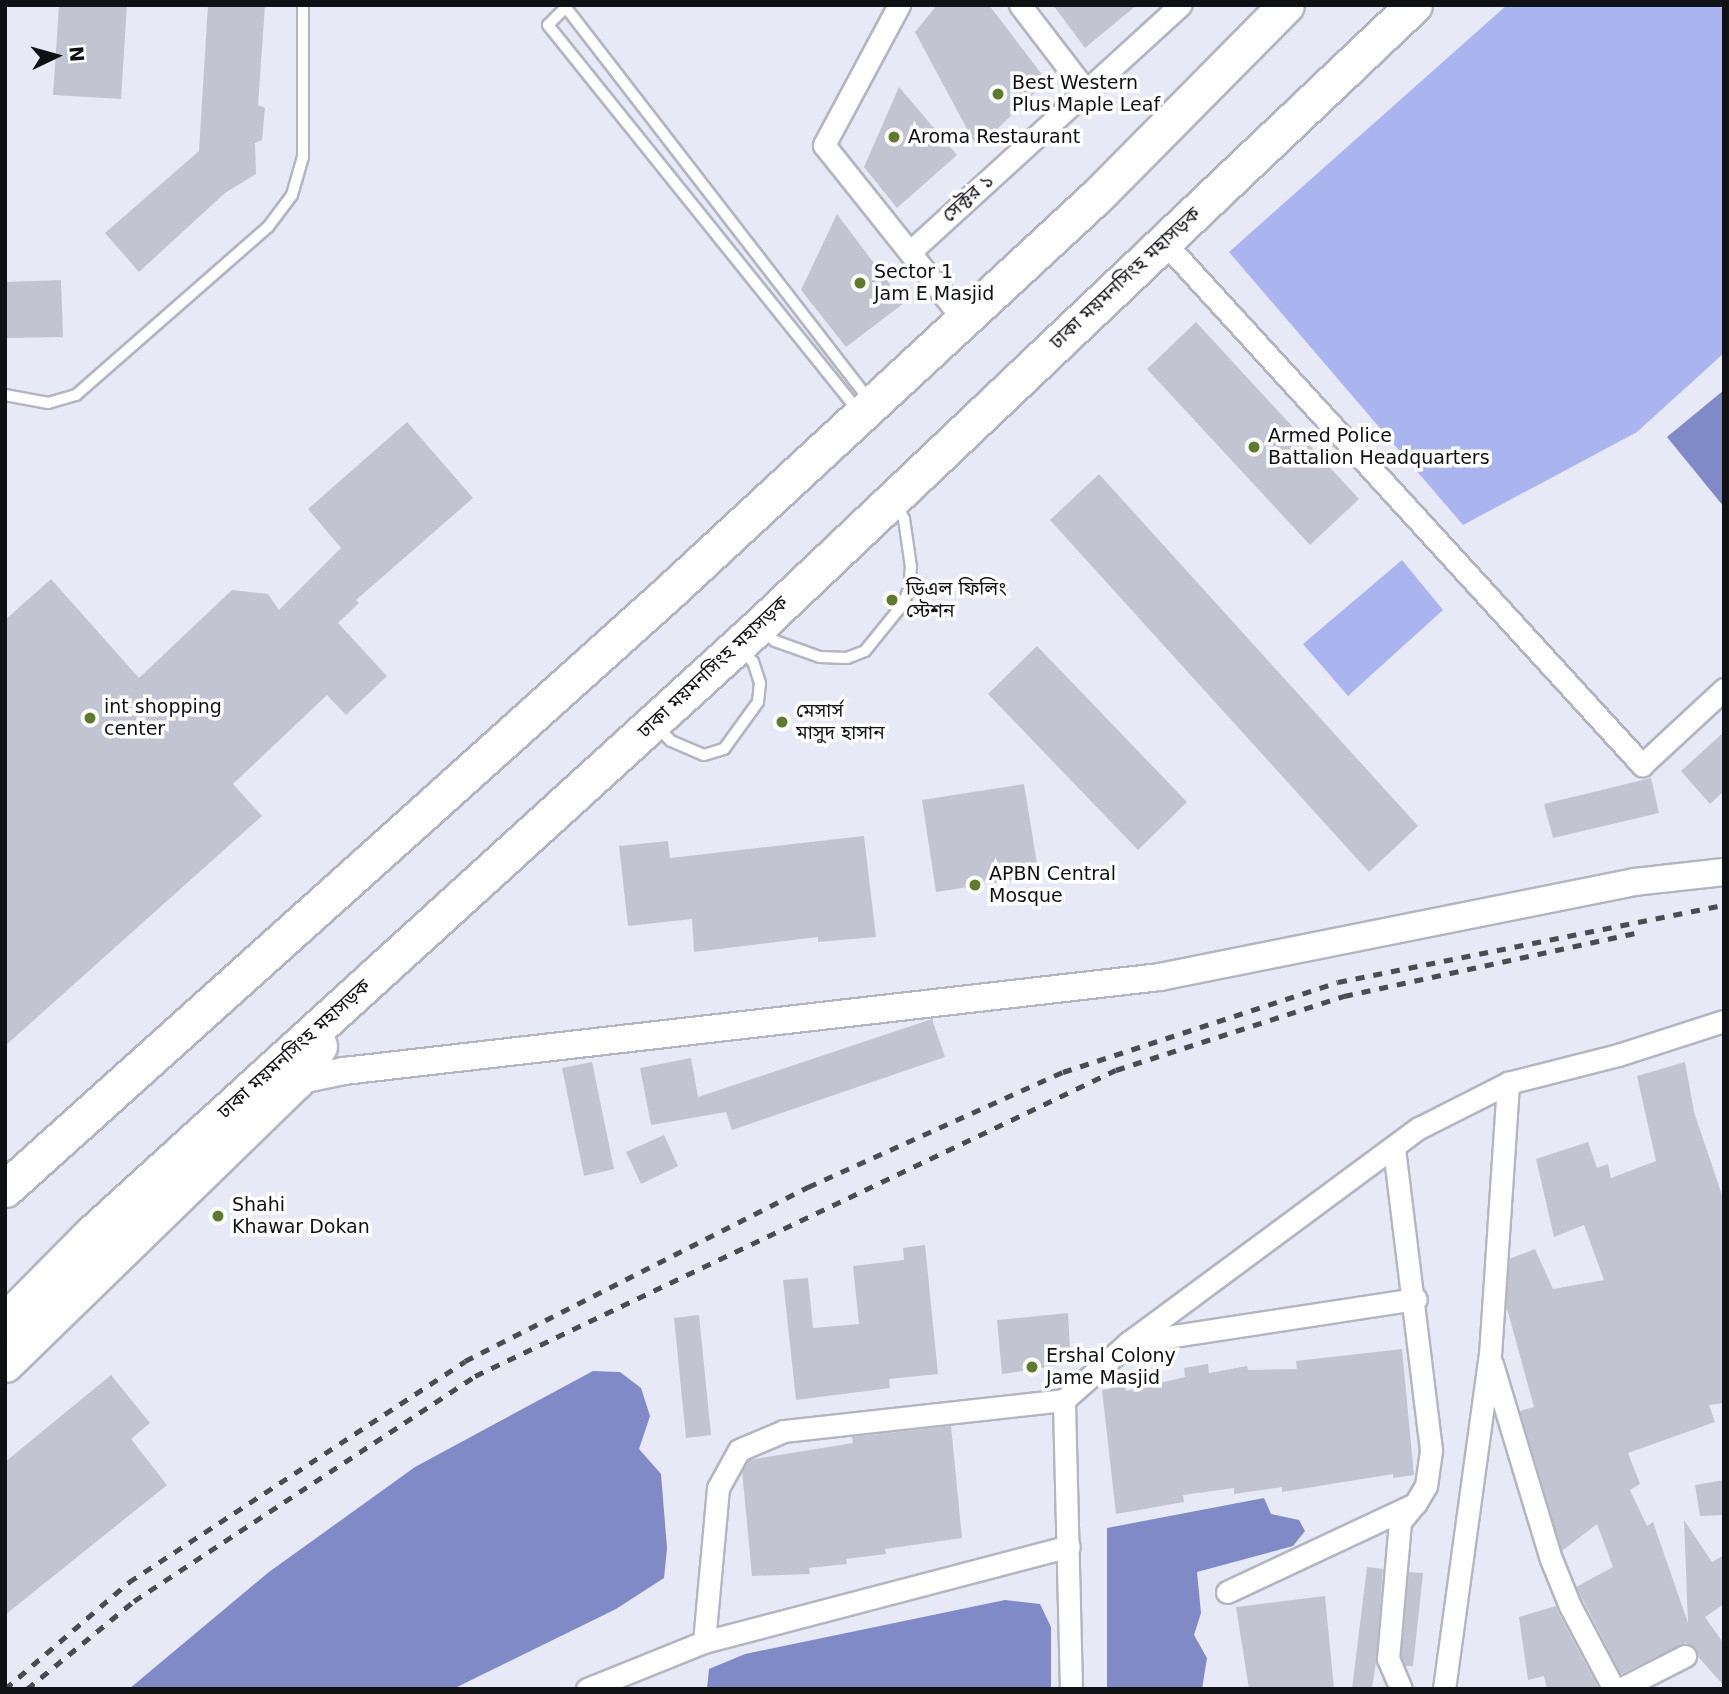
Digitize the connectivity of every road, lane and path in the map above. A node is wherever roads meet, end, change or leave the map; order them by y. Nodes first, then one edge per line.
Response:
1 (303, 5) edge
2 (899, 5) edge
3 (1020, 5) edge
4 (1180, 5) edge
5 (1286, 5) edge
6 (1414, 5) edge
7 (565, 6) edge
8 (1086, 91) junction
9 (1164, 242) junction
10 (911, 251) junction
11 (963, 318) junction
12 (5, 395) edge
13 (866, 408) junction
14 (892, 497) junction
15 (748, 636) junction
16 (1724, 688) edge
17 (653, 723) junction
18 (1724, 872) edge
19 (349, 999) junction
20 (1724, 1021) edge
21 (296, 1081) junction
22 (1508, 1083) junction
23 (1394, 1148) junction
24 (5, 1189) edge
25 (1416, 1299) junction
26 (5, 1321) edge
27 (1128, 1343) junction
28 (1490, 1355) junction
29 (5, 1364) edge
30 (1064, 1400) junction
31 (1415, 1504) junction
32 (1069, 1546) junction
33 (1227, 1592) dead end
34 (704, 1642) junction
35 (1685, 1656) dead end
36 (587, 1689) edge
37 (1071, 1689) edge
38 (1401, 1689) edge
39 (1444, 1689) edge
40 (1614, 1689) edge
41 (1620, 1689) edge

1 - 12 lane
2 - 10 street
3 - 8 street
4 - 8 street, সেক্টর ১
5 - 11 highway
6 - 9 highway, ঢাকা ময়মনসিংহ মহাসড়ক
7 - 13 lane
7 - 13 lane
8 - 10 street, সেক্টর ১
9 - 14 highway, ঢাকা ময়মনসিংহ মহাসড়ক
9 - 16 street
10 - 11 street
11 - 13 highway
13 - 24 highway
14 - 15 highway, ঢাকা ময়মনসিংহ মহাসড়ক
14 - 15 lane
15 - 17 highway, ঢাকা ময়মনসিংহ মহাসড়ক
15 - 17 lane
17 - 19 highway, ঢাকা ময়মনসিংহ মহাসড়ক
18 - 21 street
19 - 21 highway
19 - 26 highway, ঢাকা ময়মনসিংহ মহাসড়ক
20 - 22 street
21 - 29 highway
22 - 23 street
22 - 28 street
23 - 25 street
23 - 27 street
25 - 27 street
25 - 31 street
27 - 30 street
28 - 39 street
28 - 40 street
30 - 32 street
30 - 34 street
31 - 33 street
31 - 38 street
32 - 34 street
32 - 37 street
34 - 36 street
35 - 41 street

